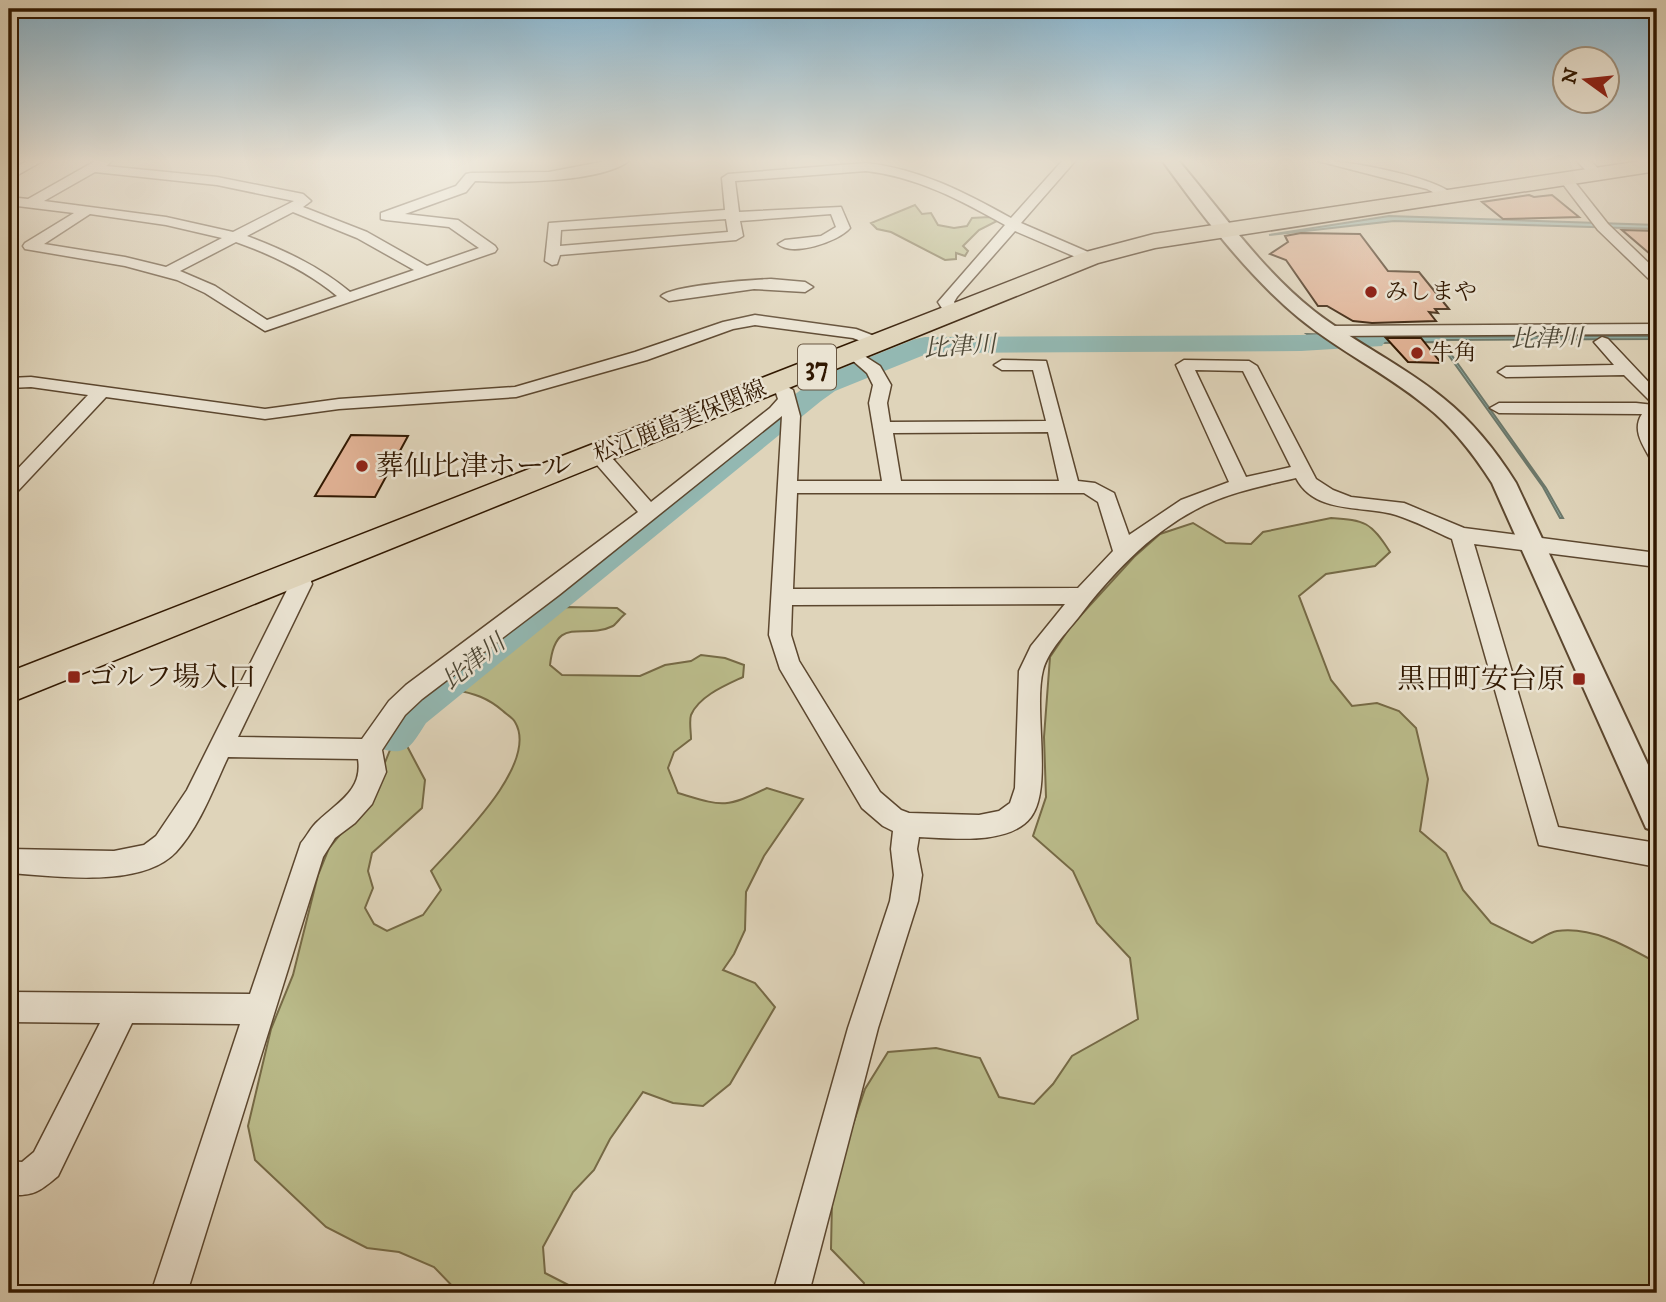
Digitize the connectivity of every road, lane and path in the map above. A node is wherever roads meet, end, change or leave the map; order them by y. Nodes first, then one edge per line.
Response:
1 (70, 221) edge
2 (158, 221) edge
3 (269, 221) edge
4 (330, 221) edge
5 (374, 221) edge
6 (432, 221) edge
7 (665, 221) edge
8 (734, 221) edge
9 (841, 221) edge
10 (1007, 221) edge
11 (1016, 221) edge
12 (1220, 221) edge
13 (1290, 221) edge
14 (1599, 221) edge
15 (1013, 224) junction
16 (354, 229) junction
17 (1228, 230) junction
18 (235, 238) junction
19 (785, 244) dead end
20 (1090, 258) junction
21 (169, 271) junction
22 (425, 271) junction
23 (1657, 279) edge
24 (669, 296) dead end
25 (348, 298) junction
26 (799, 300) junction
27 (953, 313) junction
28 (1657, 329) edge
29 (1330, 331) junction
30 (1602, 342) dead end
31 (868, 357) junction
32 (1002, 365) dead end
33 (1628, 370) junction
34 (1506, 372) dead end
35 (9, 383) edge
36 (101, 392) junction
37 (786, 400) junction
38 (1499, 408) dead end
39 (1656, 408) edge
40 (1056, 426) junction
41 (883, 428) junction
42 (598, 454) junction
43 (1657, 454) edge
44 (1301, 471) junction
45 (1240, 485) junction
46 (787, 487) junction
47 (1070, 487) junction
48 (892, 488) junction
49 (9, 489) edge
50 (650, 513) junction
51 (1461, 535) junction
52 (1532, 543) junction
53 (1124, 552) junction
54 (1657, 560) edge
55 (299, 573) junction
56 (1083, 596) junction
57 (782, 597) junction
58 (9, 688) edge
59 (221, 747) junction
60 (369, 750) junction
61 (1657, 818) edge
62 (907, 825) junction
63 (1657, 855) edge
64 (9, 861) edge
65 (9, 1007) edge
66 (123, 1008) junction
67 (262, 1009) junction
68 (9, 1178) edge
69 (169, 1293) edge
70 (791, 1293) edge

1 - 21 street
2 - 18 street
3 - 18 street
4 - 16 street
5 - 16 street
6 - 22 street
7 - 8 street
9 - 19 street
10 - 15 street
11 - 15 street
12 - 17 street
13 - 17 main road, 松江鹿島美保関線 / 37
14 - 23 street
15 - 20 street
15 - 27 street
16 - 22 street
17 - 20 main road, 松江鹿島美保関線 / 37
17 - 29 street
18 - 21 street
18 - 25 street
20 - 27 main road, 松江鹿島美保関線 / 37
21 - 25 street
22 - 25 street
24 - 26 street
26 - 31 street
26 - 36 street
27 - 31 main road, 松江鹿島美保関線 / 37
28 - 29 street
29 - 52 street
30 - 33 street
31 - 37 main road, 松江鹿島美保関線 / 37
31 - 41 street
32 - 40 street
33 - 34 street
33 - 39 street
35 - 36 street
36 - 49 street
37 - 42 main road, 松江鹿島美保関線 / 37
37 - 46 street
37 - 50 street
38 - 39 street
39 - 43 street
40 - 41 street
40 - 47 street
41 - 48 street
42 - 50 street
42 - 55 main road, 松江鹿島美保関線 / 37
44 - 45 street
44 - 45 street
44 - 51 street
45 - 53 street
46 - 48 street
46 - 57 street
47 - 48 street
47 - 53 street
50 - 60 street
51 - 52 street
51 - 63 street
52 - 54 street
52 - 61 street
53 - 56 street
55 - 58 main road, 松江鹿島美保関線 / 37
55 - 59 street
56 - 57 street
56 - 62 street
57 - 62 street
59 - 60 street
59 - 64 street
60 - 67 street
62 - 70 street
65 - 66 street
66 - 67 street
66 - 68 street
67 - 69 street

